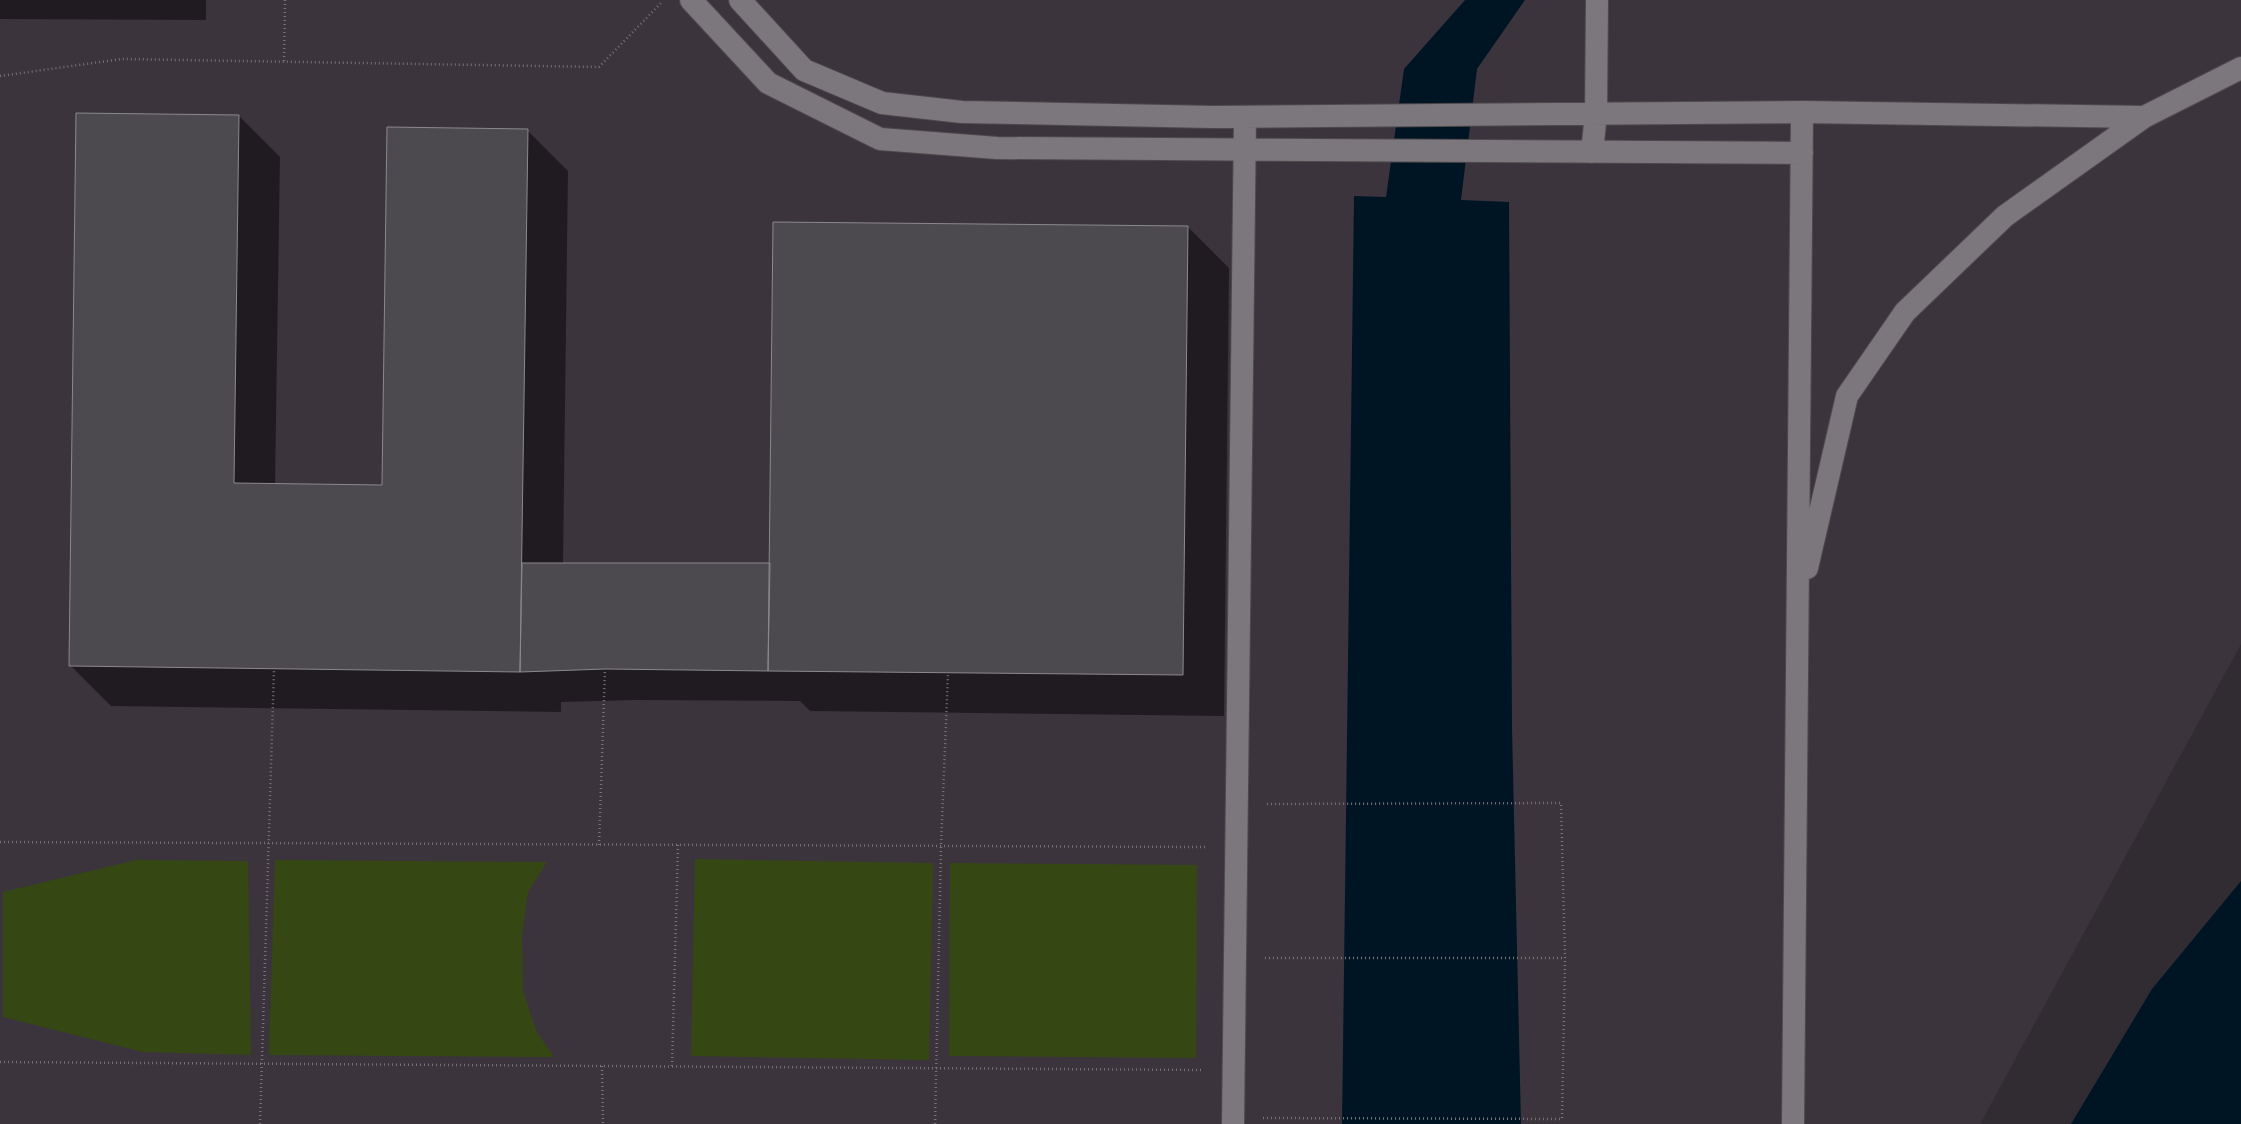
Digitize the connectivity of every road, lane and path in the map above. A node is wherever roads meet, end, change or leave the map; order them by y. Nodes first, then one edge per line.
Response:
1 (284, 0) edge
2 (665, 0) edge
3 (690, 0) edge
4 (740, 0) edge
5 (1597, 0) edge
6 (284, 61) junction
7 (2241, 68) edge
8 (0, 76) edge
9 (1802, 112) junction
10 (1596, 114) junction
11 (2144, 117) junction
12 (1245, 118) junction
13 (1245, 150) junction
14 (1592, 152) junction
15 (1802, 153) junction
16 (1798, 606) junction
17 (274, 669) dead end
18 (605, 669) dead end
19 (948, 673) dead end
20 (1237, 804) junction
21 (0, 842) edge
22 (267, 843) junction
23 (599, 845) junction
24 (678, 845) junction
25 (941, 846) junction
26 (1236, 848) junction
27 (1234, 958) junction
28 (1565, 958) junction
29 (0, 1062) edge
30 (261, 1064) junction
31 (602, 1066) junction
32 (672, 1066) junction
33 (937, 1068) junction
34 (1233, 1070) junction
35 (1233, 1121) edge
36 (260, 1124) edge
37 (603, 1124) edge
38 (935, 1124) edge
39 (1793, 1124) edge

1 - 6 path
2 - 6 path
3 - 13 street
4 - 12 street
5 - 10 street
6 - 8 path
7 - 11 street
9 - 10 street
9 - 11 street
9 - 15 street
10 - 12 street
10 - 14 street
11 - 16 street
12 - 13 street
13 - 14 street
13 - 20 street
14 - 15 street
15 - 16 street
16 - 39 street
17 - 22 path
18 - 23 path
19 - 25 path
20 - 26 street
20 - 28 path
21 - 22 path
22 - 23 path
22 - 30 path
23 - 24 path
24 - 25 path
24 - 32 path
25 - 26 path
25 - 33 path
26 - 27 street
27 - 28 path
27 - 34 street
28 - 35 path
29 - 30 path
30 - 31 path
30 - 36 path
31 - 32 path
31 - 37 path
32 - 33 path
33 - 34 path
33 - 38 path
34 - 35 street

